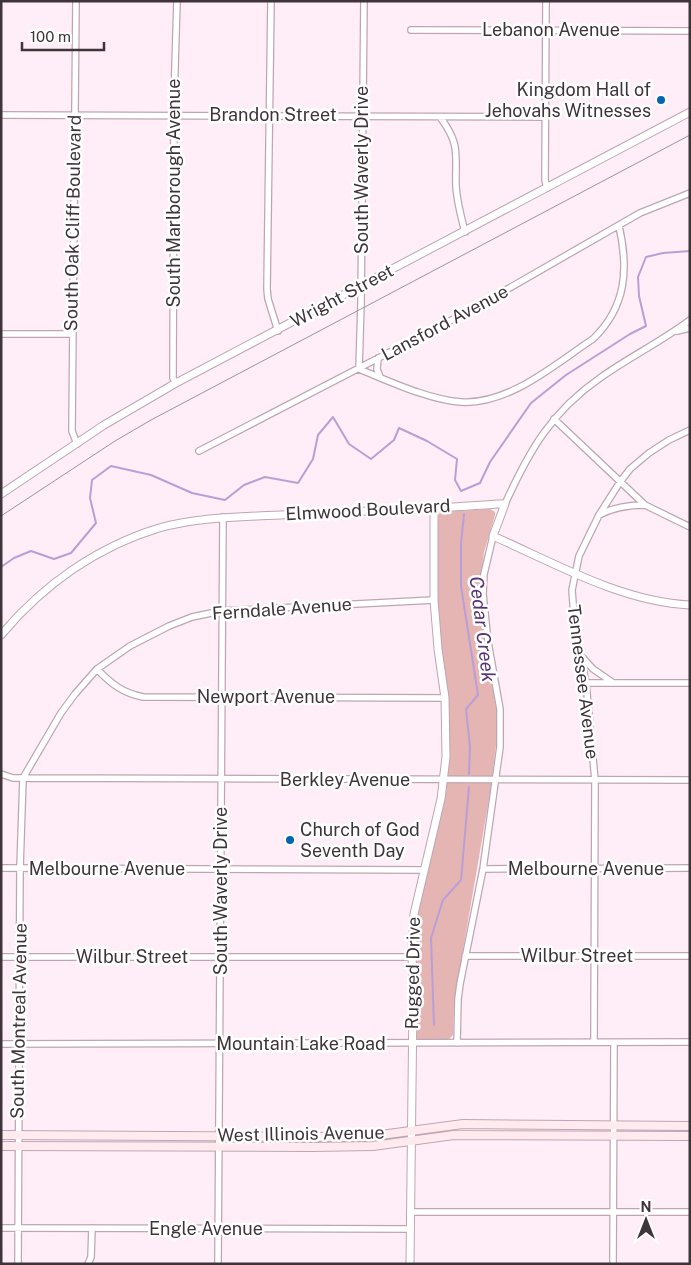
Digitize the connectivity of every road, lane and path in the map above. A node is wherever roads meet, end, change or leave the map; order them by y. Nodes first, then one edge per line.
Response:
1 (76, 1) edge
2 (177, 1) edge
3 (270, 1) edge
4 (364, 1) edge
5 (546, 1) edge
6 (411, 30) dead end
7 (546, 30) junction
8 (690, 31) edge
9 (690, 112) edge
10 (1, 115) edge
11 (74, 115) junction
12 (268, 115) junction
13 (175, 116) junction
14 (362, 116) junction
15 (440, 117) junction
16 (545, 117) junction
17 (547, 188) junction
18 (690, 193) edge
19 (619, 226) junction
20 (465, 232) junction
21 (361, 286) junction
22 (690, 320) edge
23 (690, 328) edge
24 (278, 331) junction
25 (673, 332) junction
26 (1, 334) edge
27 (72, 334) junction
28 (378, 358) junction
29 (359, 369) junction
30 (380, 377) junction
31 (176, 383) junction
32 (554, 419) junction
33 (690, 430) edge
34 (77, 444) junction
35 (199, 451) dead end
36 (620, 482) junction
37 (1, 494) edge
38 (505, 504) junction
39 (645, 505) junction
40 (434, 508) junction
41 (599, 515) junction
42 (223, 517) junction
43 (690, 527) edge
44 (493, 536) junction
45 (575, 572) junction
46 (434, 600) junction
47 (690, 606) edge
48 (222, 611) junction
49 (1, 635) edge
50 (582, 657) junction
51 (98, 669) junction
52 (586, 683) junction
53 (614, 683) junction
54 (690, 683) edge
55 (222, 697) junction
56 (445, 698) junction
57 (1, 774) edge
58 (23, 778) junction
59 (221, 779) junction
60 (444, 780) junction
61 (496, 780) junction
62 (595, 780) junction
63 (690, 780) edge
64 (1, 868) edge
65 (20, 868) junction
66 (690, 868) edge
67 (483, 869) junction
68 (595, 869) junction
69 (221, 870) junction
70 (424, 870) junction
71 (1, 956) edge
72 (465, 956) junction
73 (594, 956) junction
74 (690, 956) edge
75 (20, 957) junction
76 (220, 957) junction
77 (412, 957) junction
78 (594, 1042) junction
79 (690, 1042) edge
80 (456, 1043) junction
81 (614, 1043) junction
82 (1, 1044) edge
83 (20, 1044) junction
84 (220, 1044) junction
85 (412, 1044) junction
86 (512, 1124) junction
87 (614, 1125) junction
88 (690, 1126) edge
89 (412, 1130) junction
90 (1, 1135) edge
91 (18, 1135) junction
92 (513, 1135) junction
93 (119, 1136) junction
94 (219, 1136) junction
95 (613, 1136) junction
96 (690, 1136) edge
97 (312, 1137) junction
98 (411, 1141) junction
99 (1, 1146) edge
100 (18, 1146) junction
101 (119, 1146) junction
102 (219, 1147) junction
103 (312, 1147) junction
104 (410, 1212) junction
105 (613, 1212) junction
106 (690, 1212) edge
107 (1, 1228) edge
108 (18, 1228) junction
109 (92, 1228) junction
110 (219, 1229) junction
111 (410, 1229) junction
112 (18, 1264) edge
113 (88, 1264) edge
114 (218, 1264) edge
115 (410, 1264) edge
116 (613, 1264) edge

1 - 11 street, South Oak Cliff Boulevard
2 - 13 street, South Marlborough Avenue
3 - 12 street
4 - 14 street, South Waverly Drive
5 - 7 street
6 - 7 street, Lebanon Avenue
7 - 8 street, Lebanon Avenue
7 - 16 street
9 - 17 street, Wright Street
10 - 11 street, Brandon Street
11 - 13 street, Brandon Street
11 - 27 street, South Oak Cliff Boulevard
12 - 13 street, Brandon Street
12 - 14 street, Brandon Street
12 - 24 street
13 - 31 street, South Marlborough Avenue
14 - 15 street, Brandon Street
14 - 21 street, South Waverly Drive
15 - 16 street, Brandon Street
15 - 20 street
16 - 17 street
17 - 20 street, Wright Street
18 - 19 street, Lansford Avenue
19 - 28 street, Lansford Avenue
19 - 30 street
20 - 21 street, Wright Street
21 - 24 street, Wright Street
21 - 29 street, South Waverly Drive
22 - 25 street
23 - 25 street
24 - 31 street, Wright Street
25 - 32 street
26 - 27 street
27 - 34 street, South Oak Cliff Boulevard
28 - 29 street, Lansford Avenue
28 - 30 street
29 - 30 street
29 - 35 street, Lansford Avenue
31 - 34 street, Wright Street
32 - 36 street
32 - 38 street
33 - 36 street, Tennessee Avenue
34 - 37 street, Wright Street
36 - 39 street
36 - 41 street, Tennessee Avenue
38 - 40 street, Elmwood Boulevard
38 - 44 street
39 - 41 street
39 - 43 street
40 - 42 street, Elmwood Boulevard
40 - 46 street, Rugged Drive
41 - 45 street, Tennessee Avenue
42 - 48 street, South Waverly Drive
42 - 49 street, Elmwood Boulevard
44 - 45 street
44 - 61 street
45 - 47 street
45 - 50 street, Tennessee Avenue
46 - 48 street, Ferndale Avenue
46 - 56 street, Rugged Drive
48 - 51 street, Ferndale Avenue
48 - 55 street, South Waverly Drive
50 - 52 street, Tennessee Avenue
50 - 53 street
51 - 55 street, Newport Avenue
51 - 58 street, Ferndale Avenue
52 - 53 street
52 - 62 street, Tennessee Avenue
53 - 54 street
55 - 56 street, Newport Avenue
55 - 59 street, South Waverly Drive
56 - 60 street, Rugged Drive
57 - 58 street, Berkley Avenue
58 - 59 street, Berkley Avenue
58 - 65 street, South Montreal Avenue
59 - 60 street, Berkley Avenue
59 - 69 street, South Waverly Drive
60 - 61 street, Berkley Avenue
60 - 70 street, Rugged Drive
61 - 62 street, Berkley Avenue
61 - 67 street
62 - 63 street, Berkley Avenue
62 - 68 street, Tennessee Avenue
64 - 65 street, Melbourne Avenue
65 - 69 street, Melbourne Avenue
65 - 75 street, South Montreal Avenue
66 - 68 street, Melbourne Avenue
67 - 68 street, Melbourne Avenue
67 - 72 street
68 - 73 street, Tennessee Avenue
69 - 70 street, Melbourne Avenue
69 - 76 street, South Waverly Drive
70 - 77 street, Rugged Drive
71 - 75 street, Wilbur Street
72 - 73 street, Wilbur Street
72 - 80 street
73 - 74 street, Wilbur Street
73 - 78 street, Tennessee Avenue
75 - 76 street, Wilbur Street
75 - 83 street, South Montreal Avenue
76 - 77 street, Wilbur Street
76 - 84 street, South Waverly Drive
77 - 85 street, Rugged Drive
78 - 80 street, Mountain Lake Road
78 - 81 street, Mountain Lake Road
79 - 81 street, Mountain Lake Road
80 - 85 street, Mountain Lake Road
81 - 87 street
82 - 83 street, Mountain Lake Road
83 - 84 street, Mountain Lake Road
83 - 91 street, South Montreal Avenue
84 - 85 street, Mountain Lake Road
84 - 94 street, South Waverly Drive
85 - 89 street, Rugged Drive
86 - 87 main road, West Illinois Avenue
86 - 89 main road, West Illinois Avenue
86 - 92 main road
87 - 88 main road, West Illinois Avenue
87 - 95 street
89 - 97 main road, West Illinois Avenue
89 - 98 street, Rugged Drive
90 - 91 main road, West Illinois Avenue
91 - 93 main road, West Illinois Avenue
91 - 100 street, South Montreal Avenue
92 - 95 main road, West Illinois Avenue
92 - 98 main road, West Illinois Avenue
93 - 94 main road, West Illinois Avenue
93 - 101 main road
94 - 97 main road, West Illinois Avenue
94 - 102 street, South Waverly Drive
95 - 96 main road, West Illinois Avenue
95 - 105 street
97 - 103 main road
98 - 103 main road, West Illinois Avenue
98 - 104 street, Rugged Drive
99 - 100 main road, West Illinois Avenue
100 - 101 main road, West Illinois Avenue
100 - 108 street, South Montreal Avenue
101 - 102 main road, West Illinois Avenue
102 - 103 main road, West Illinois Avenue
102 - 110 street, South Waverly Drive
104 - 105 street
104 - 111 street, Rugged Drive
105 - 106 street
105 - 116 street
107 - 108 street, Engle Avenue
108 - 109 street, Engle Avenue
108 - 112 street, South Montreal Avenue
109 - 110 street, Engle Avenue
109 - 113 street
110 - 111 street, Engle Avenue
110 - 114 street, South Waverly Drive
111 - 115 street, Rugged Drive

